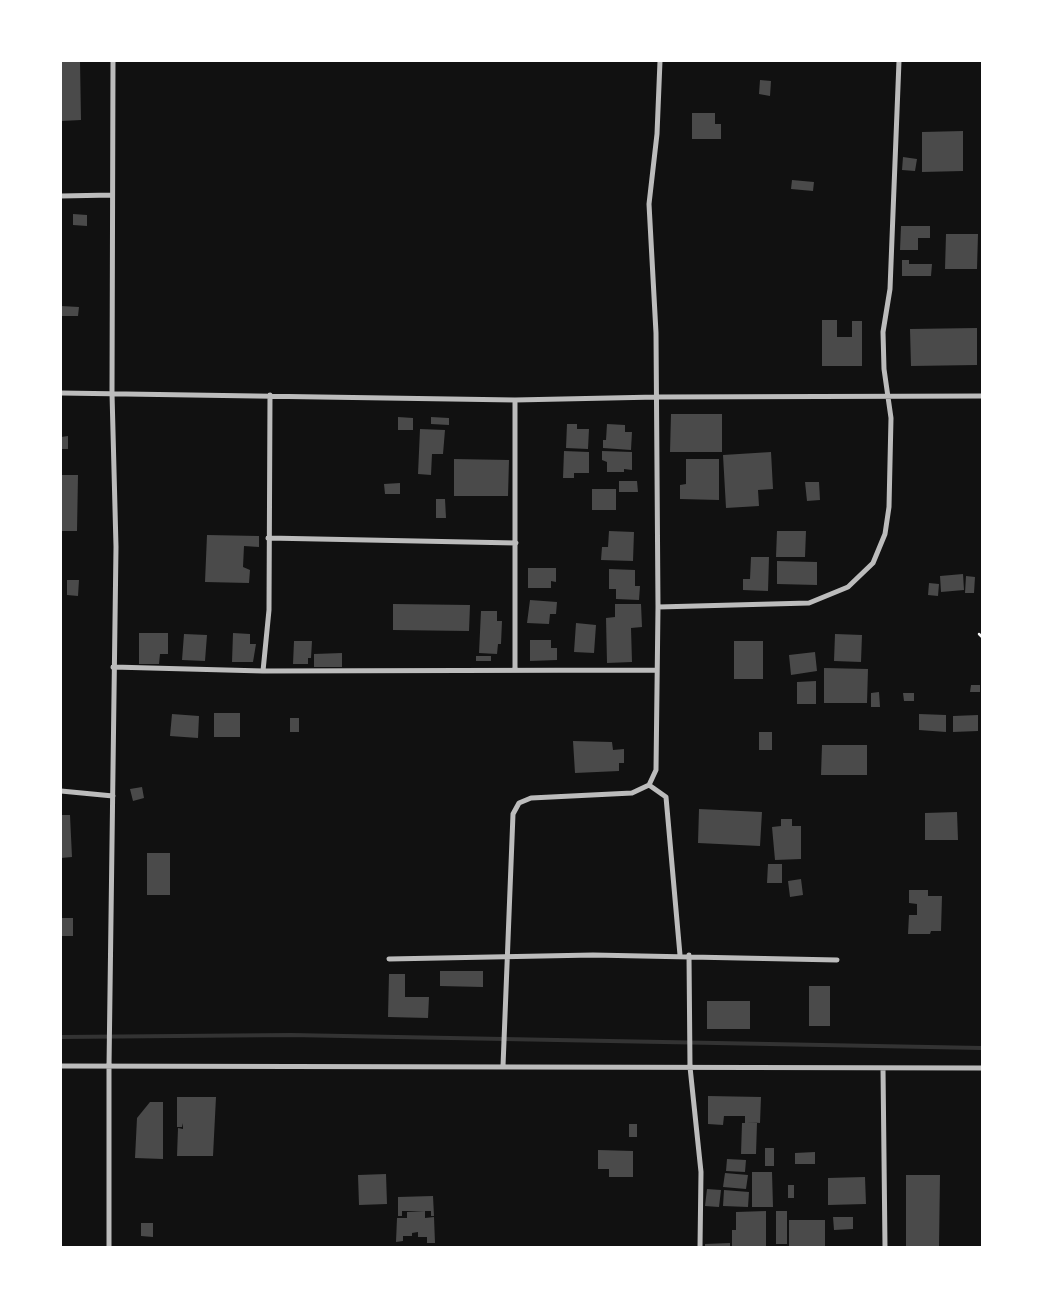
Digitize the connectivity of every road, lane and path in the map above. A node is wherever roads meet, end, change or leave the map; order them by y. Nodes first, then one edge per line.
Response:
1 (114, 61) edge
2 (660, 61) edge
3 (899, 61) edge
4 (112, 195) junction
5 (61, 196) edge
6 (61, 393) edge
7 (112, 393) junction
8 (270, 396) junction
9 (982, 396) edge
10 (657, 397) junction
11 (889, 397) junction
12 (516, 400) junction
13 (268, 538) junction
14 (516, 543) junction
15 (658, 607) junction
16 (113, 667) junction
17 (515, 670) junction
18 (657, 670) junction
19 (263, 671) junction
20 (649, 785) junction
21 (61, 791) edge
22 (113, 796) junction
23 (680, 955) junction
24 (508, 956) junction
25 (688, 956) junction
26 (389, 958) dead end
27 (837, 960) dead end
28 (61, 1066) edge
29 (109, 1066) junction
30 (503, 1066) junction
31 (690, 1067) junction
32 (883, 1068) junction
33 (982, 1068) edge
34 (109, 1247) edge
35 (700, 1247) edge
36 (885, 1247) edge

1 - 4 street
2 - 10 street
3 - 11 street
4 - 5 street
4 - 7 street
6 - 7 street
7 - 8 street
7 - 16 street
8 - 12 street
8 - 13 street
9 - 11 street
10 - 11 street
10 - 12 street
10 - 15 street
11 - 15 street
12 - 14 street
13 - 14 street
13 - 19 street
14 - 17 street
15 - 18 street
16 - 19 street
16 - 22 street
17 - 18 street
17 - 19 street
18 - 20 street
20 - 23 street
20 - 24 street
21 - 22 street
22 - 29 street
23 - 24 street
23 - 25 street
24 - 26 street
24 - 30 street
25 - 27 street
25 - 31 street
28 - 29 street
29 - 30 street
29 - 34 street
30 - 31 street
31 - 32 street
31 - 35 street
32 - 33 street
32 - 36 street

